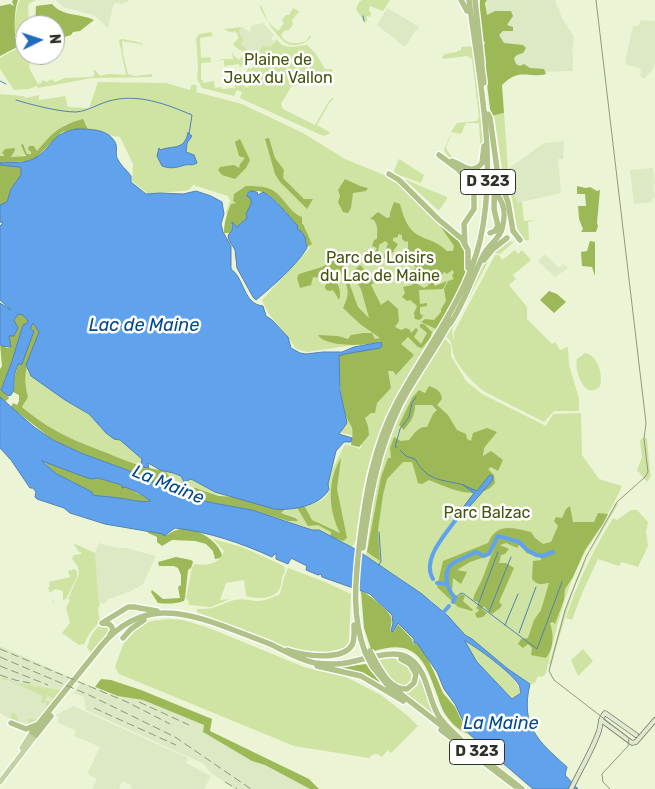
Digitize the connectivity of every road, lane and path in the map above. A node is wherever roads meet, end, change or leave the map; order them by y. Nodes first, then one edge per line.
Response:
1 (469, 0) edge
2 (482, 72) junction
3 (482, 102) junction
4 (488, 114) junction
5 (494, 150) junction
6 (439, 155) dead end
7 (452, 161) dead end
8 (389, 174) dead end
9 (496, 193) dead end
10 (490, 233) dead end
11 (507, 238) dead end
12 (520, 240) dead end
13 (465, 245) junction
14 (464, 300) junction
15 (448, 318) junction
16 (442, 333) junction
17 (357, 599) junction
18 (164, 612) junction
19 (144, 620) junction
20 (108, 638) junction
21 (123, 638) dead end
22 (269, 644) junction
23 (367, 652) junction
24 (100, 653) junction
25 (91, 662) junction
26 (374, 665) junction
27 (317, 666) junction
28 (403, 701) junction
29 (611, 717) junction
30 (601, 720) junction
31 (655, 720) edge
32 (11, 723) dead end
33 (40, 723) junction
34 (606, 724) junction
35 (599, 732) junction
36 (34, 733) junction
37 (638, 737) junction
38 (461, 740) junction
39 (25, 747) junction
40 (0, 778) edge
41 (509, 780) junction
42 (0, 782) edge
43 (513, 789) edge
44 (518, 789) edge
45 (524, 789) edge
46 (571, 789) edge

1 - 2 highway, D 323
1 - 2 highway
1 - 3 highway, D 323
2 - 4 highway, D 323
3 - 7 highway
3 - 15 highway, D 323
4 - 5 highway
4 - 16 highway, D 323
5 - 10 highway
5 - 12 highway
6 - 13 highway
8 - 13 highway
9 - 14 highway
11 - 14 highway
13 - 15 highway
14 - 16 highway
15 - 16 highway, D 323
16 - 17 highway, D 323
17 - 22 highway
17 - 23 highway, D 323
17 - 23 highway, D 323
18 - 20 highway
18 - 20 highway
18 - 22 highway
19 - 21 highway
19 - 24 highway
19 - 27 highway
20 - 24 highway
22 - 38 highway
23 - 26 highway, D 323, bridge
24 - 25 highway
25 - 33 highway
25 - 36 highway
26 - 27 highway
26 - 28 highway, D 323
26 - 38 highway, D 323
27 - 28 highway
28 - 41 highway, D 323
29 - 30 main road
29 - 34 main road
29 - 37 main road
30 - 34 main road
30 - 35 main road
31 - 37 main road
32 - 33 highway
33 - 36 highway
34 - 35 main road
34 - 37 main road
35 - 46 main road
36 - 39 main road
38 - 41 highway, D 323
39 - 40 main road
39 - 42 main road
41 - 43 highway
41 - 44 highway, D 323
41 - 45 highway

